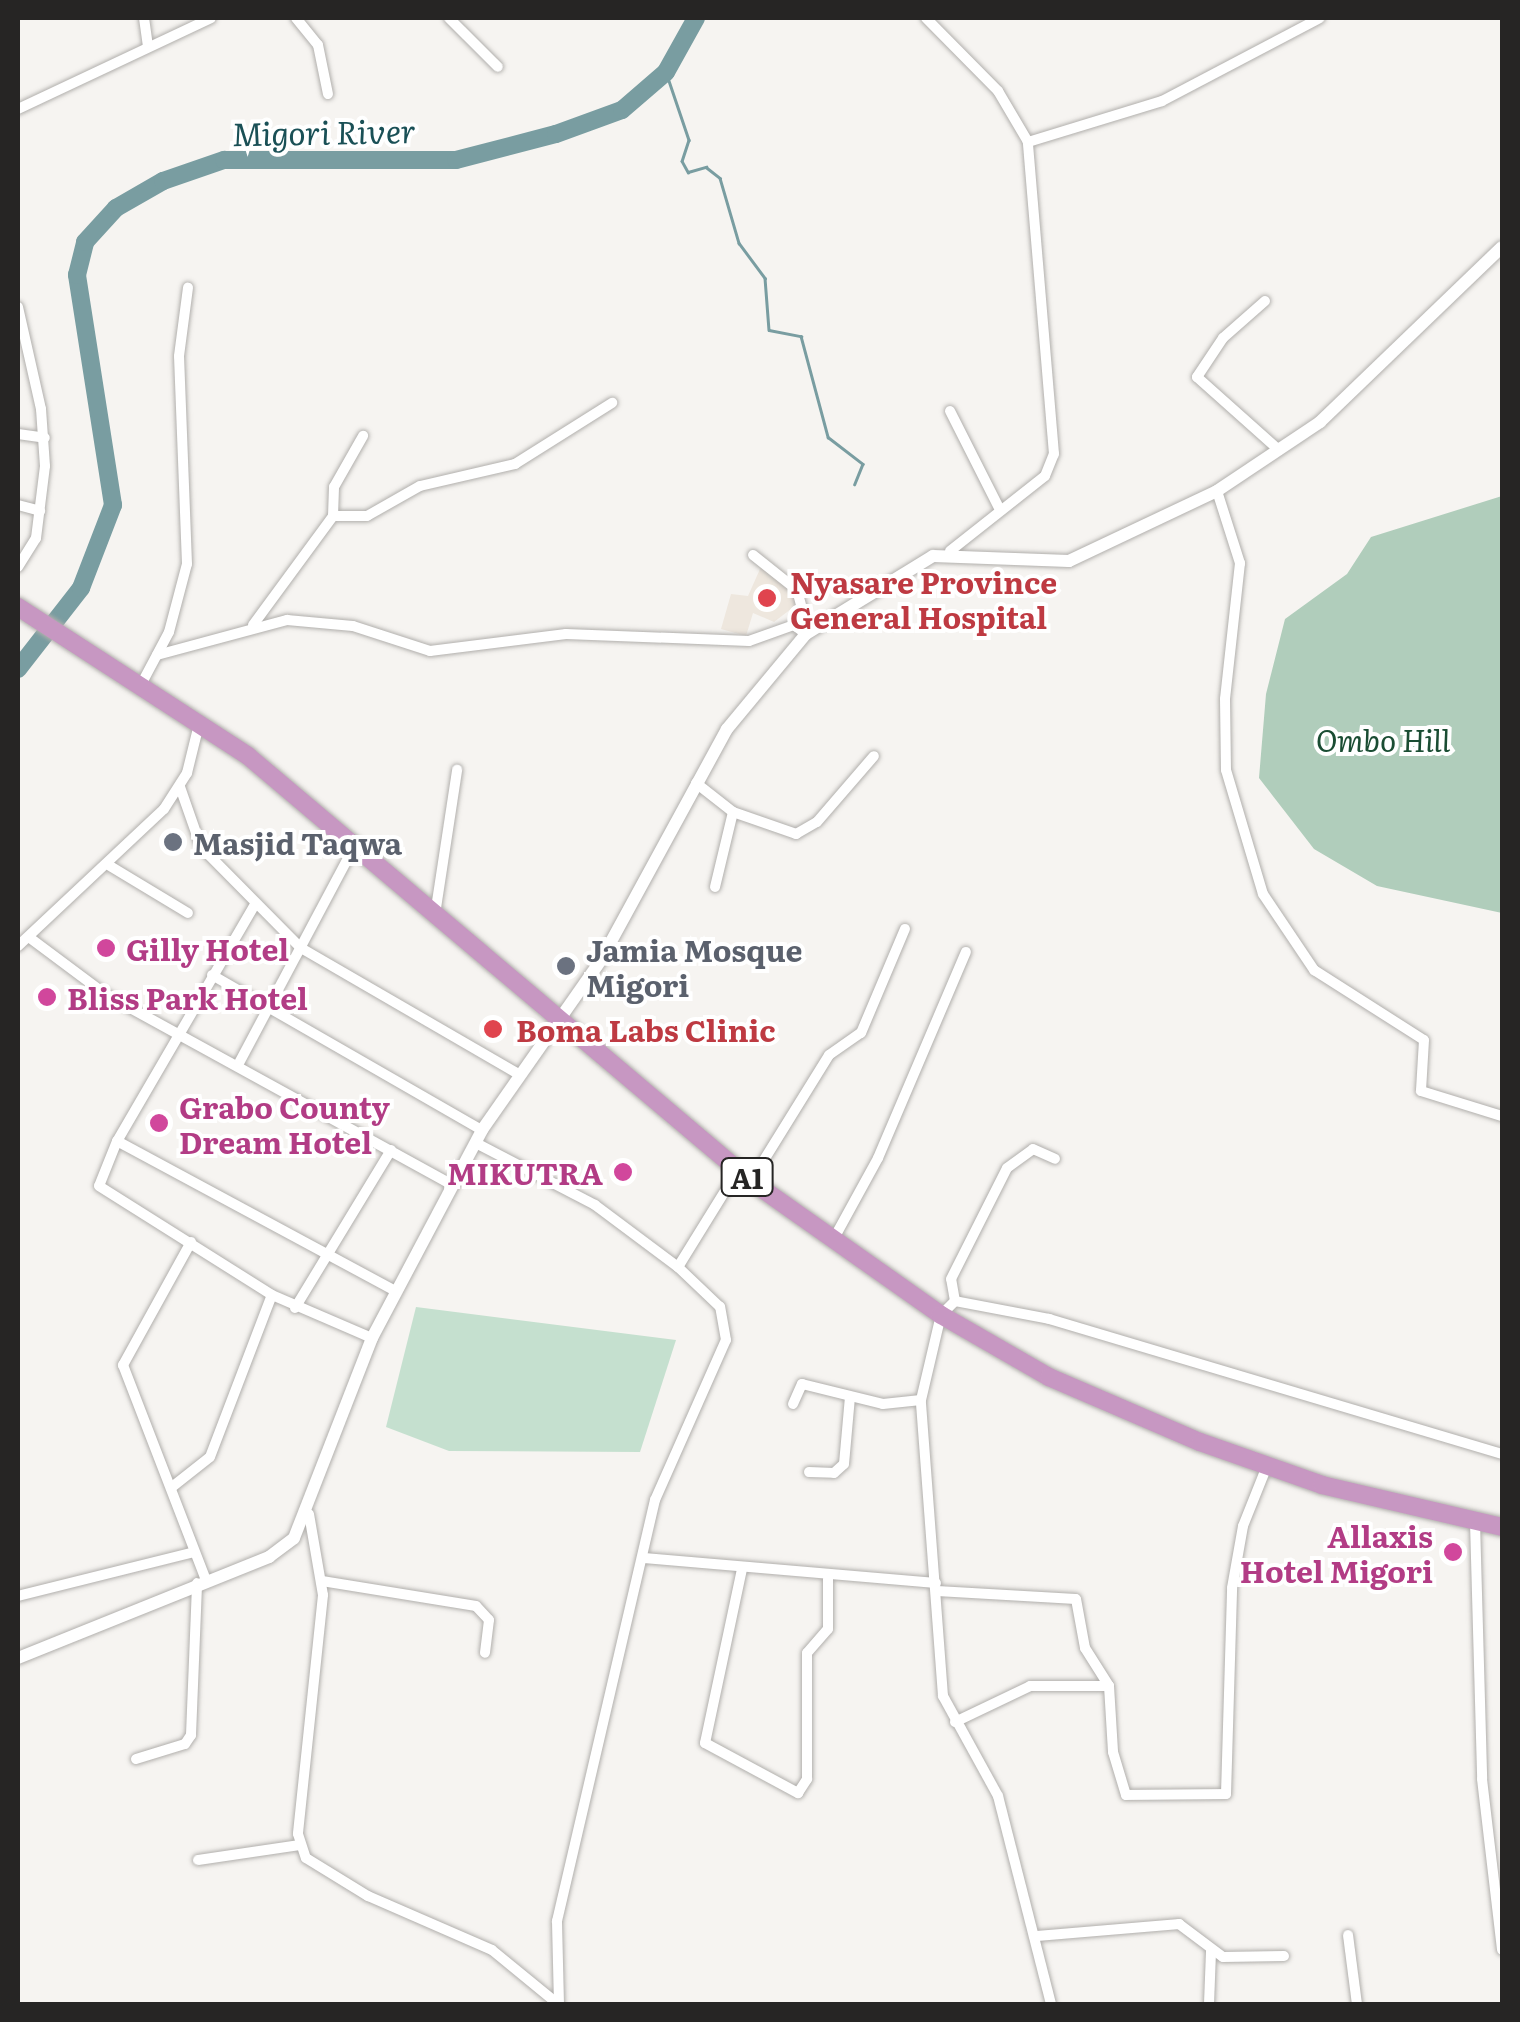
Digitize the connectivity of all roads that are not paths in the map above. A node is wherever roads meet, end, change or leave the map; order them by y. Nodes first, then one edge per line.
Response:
1 (144, 18) edge
2 (211, 18) edge
3 (296, 18) edge
4 (449, 18) edge
5 (926, 18) edge
6 (1320, 18) edge
7 (148, 46) junction
8 (498, 66) dead end
9 (328, 94) dead end
10 (18, 108) edge
11 (1028, 142) junction
12 (1502, 247) edge
13 (188, 288) dead end
14 (1265, 300) dead end
15 (18, 307) edge
16 (612, 403) dead end
17 (950, 412) dead end
18 (18, 434) edge
19 (363, 436) dead end
20 (45, 438) junction
21 (1279, 450) junction
22 (1217, 491) junction
23 (18, 506) edge
24 (1000, 510) junction
25 (40, 511) junction
26 (333, 516) junction
27 (950, 552) junction
28 (752, 556) dead end
29 (18, 567) edge
30 (22, 609) edge
31 (253, 625) junction
32 (800, 630) junction
33 (156, 655) junction
34 (142, 680) junction
35 (199, 721) junction
36 (874, 756) dead end
37 (457, 770) dead end
38 (696, 783) junction
39 (180, 787) junction
40 (733, 812) junction
41 (356, 841) junction
42 (110, 866) junction
43 (714, 887) dead end
44 (254, 906) junction
45 (436, 908) junction
46 (188, 913) dead end
47 (905, 929) dead end
48 (30, 938) junction
49 (18, 946) edge
50 (301, 948) junction
51 (966, 952) dead end
52 (212, 975) junction
53 (269, 1009) junction
54 (558, 1017) junction
55 (180, 1031) junction
56 (238, 1065) junction
57 (517, 1072) junction
58 (1502, 1116) edge
59 (479, 1137) junction
60 (117, 1141) junction
61 (391, 1150) junction
62 (1055, 1159) dead end
63 (745, 1176) junction
64 (453, 1185) junction
65 (191, 1242) junction
66 (832, 1243) junction
67 (328, 1252) junction
68 (678, 1268) junction
69 (395, 1291) junction
70 (272, 1295) junction
71 (955, 1301) junction
72 (294, 1308) junction
73 (941, 1315) junction
74 (372, 1338) junction
75 (850, 1397) junction
76 (921, 1400) junction
77 (793, 1404) dead end
78 (1502, 1454) edge
79 (1267, 1466) junction
80 (808, 1472) dead end
81 (172, 1488) junction
82 (309, 1514) junction
83 (1475, 1522) junction
84 (1502, 1527) edge
85 (194, 1552) junction
86 (644, 1558) junction
87 (742, 1570) junction
88 (201, 1580) junction
89 (828, 1580) junction
90 (322, 1581) junction
91 (937, 1587) junction
92 (18, 1596) edge
93 (485, 1653) dead end
94 (18, 1658) edge
95 (1109, 1686) junction
96 (956, 1722) junction
97 (136, 1759) dead end
98 (300, 1844) junction
99 (198, 1860) dead end
100 (1501, 1929) edge
101 (1348, 1935) dead end
102 (1038, 1936) junction
103 (1502, 1950) edge
104 (1211, 1951) junction
105 (1284, 1956) dead end
106 (559, 2004) edge
107 (1051, 2004) edge
108 (1209, 2004) edge
109 (1357, 2004) edge

1 - 7 street
2 - 7 street
3 - 9 street
4 - 8 street
5 - 11 street
6 - 11 street
7 - 10 street
11 - 24 street
12 - 21 street
13 - 33 street
14 - 21 street
15 - 20 street
16 - 26 street
17 - 24 street
18 - 20 street
19 - 26 street
20 - 25 street
21 - 22 street
22 - 27 street
22 - 58 street
23 - 25 street
24 - 27 street
25 - 29 street
26 - 31 street
27 - 32 street
28 - 32 street
30 - 34 highway, A1
31 - 32 street
31 - 33 street
32 - 38 street
33 - 34 street
34 - 35 highway, A1
35 - 39 street
35 - 41 highway, A1
36 - 40 street
37 - 45 street
38 - 40 street
38 - 54 street
39 - 42 street
39 - 44 street
40 - 43 street
41 - 45 highway, A1
41 - 50 street
42 - 46 street
42 - 48 street
44 - 50 street
44 - 52 street
45 - 54 highway, A1
47 - 63 street
48 - 49 street
48 - 55 street
50 - 53 street
50 - 57 street
51 - 66 street
52 - 53 street
52 - 55 street
53 - 56 street
53 - 59 street
54 - 57 street
54 - 63 highway, A1
55 - 56 street
55 - 60 street
56 - 61 street
57 - 59 street
59 - 64 street
59 - 68 street
60 - 65 street
60 - 67 street
61 - 64 street
61 - 67 street
62 - 71 street
63 - 66 highway, A1
63 - 68 street
64 - 69 street
65 - 70 street
65 - 81 street
66 - 73 highway, A1
67 - 69 street
67 - 72 street
68 - 86 street
69 - 74 street
70 - 72 street
70 - 81 street
71 - 73 street
71 - 78 street
72 - 74 street
73 - 76 street
73 - 79 highway, A1
74 - 82 street
75 - 76 street
75 - 77 street
75 - 80 street
76 - 91 street
79 - 83 highway, A1
79 - 95 street
81 - 85 street
82 - 88 street
82 - 90 street
83 - 84 highway, A1
83 - 100 street
85 - 88 street
85 - 92 street
86 - 87 street
86 - 106 street
87 - 89 street
87 - 89 street
88 - 94 street
88 - 97 street
89 - 91 street
90 - 93 street
90 - 98 street
91 - 95 street
91 - 96 street
95 - 96 street
96 - 102 street
98 - 99 street
98 - 106 street
100 - 103 street
101 - 109 street
102 - 104 street
102 - 107 street
104 - 105 street
104 - 108 street

